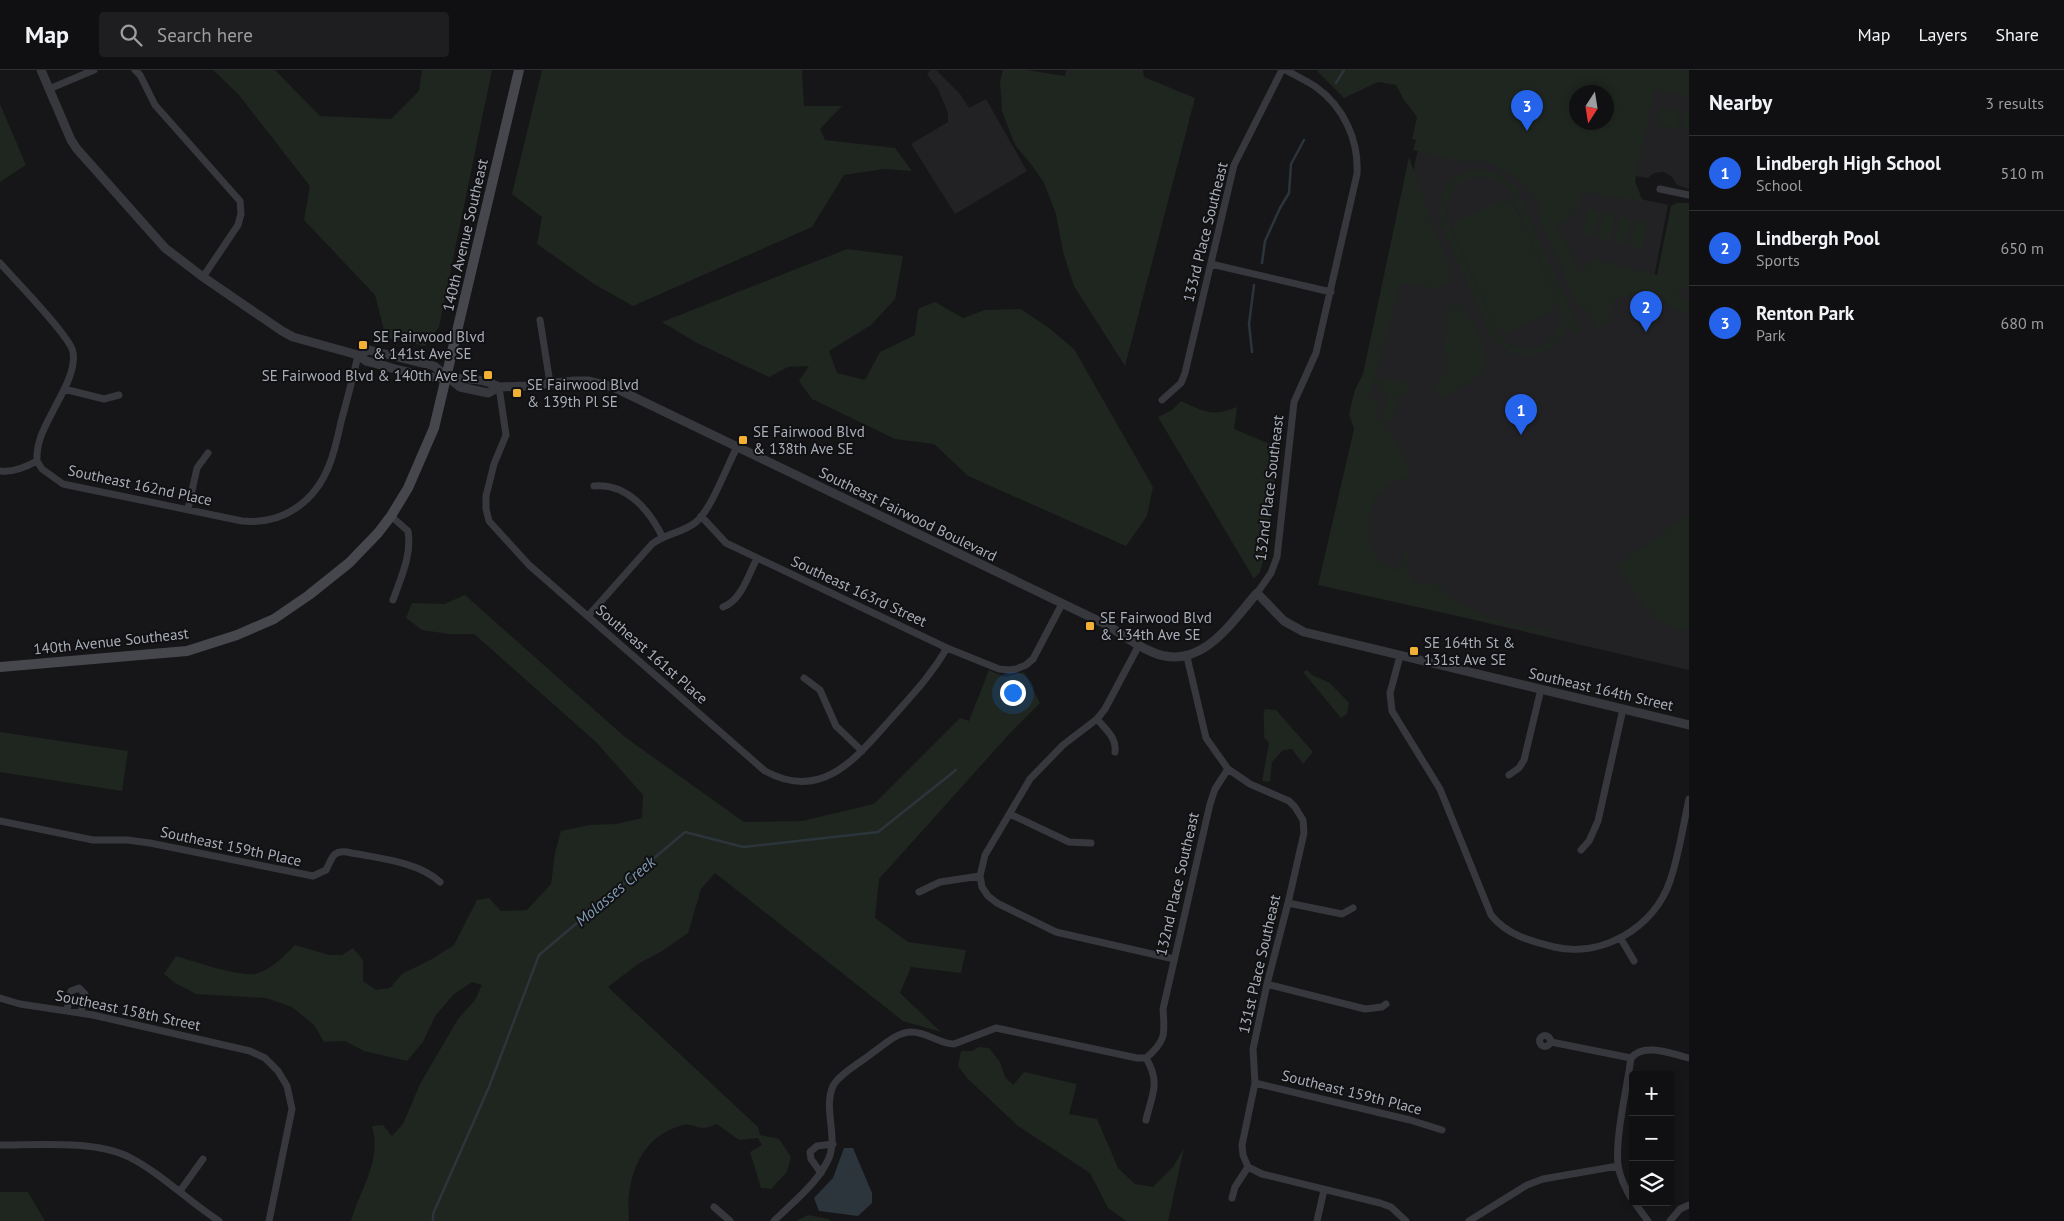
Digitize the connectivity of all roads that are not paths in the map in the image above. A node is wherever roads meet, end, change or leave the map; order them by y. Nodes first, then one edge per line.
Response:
1 (41, 70) edge
2 (94, 70) edge
3 (135, 70) edge
4 (519, 70) edge
5 (1284, 70) edge
6 (49, 89) junction
7 (1660, 189) dead end
8 (1689, 195) edge
9 (0, 263) edge
10 (1211, 264) junction
11 (203, 277) junction
12 (1331, 292) junction
13 (540, 320) dead end
14 (358, 355) junction
15 (447, 376) junction
16 (550, 383) junction
17 (499, 387) junction
18 (64, 389) junction
19 (120, 394) dead end
20 (1162, 400) dead end
21 (736, 447) junction
22 (208, 453) dead end
23 (38, 461) junction
24 (0, 470) edge
25 (594, 486) dead end
26 (188, 509) junction
27 (391, 516) junction
28 (701, 516) junction
29 (662, 536) junction
30 (757, 558) junction
31 (1257, 593) junction
32 (393, 600) dead end
33 (1062, 604) junction
34 (723, 607) dead end
35 (588, 616) junction
36 (1139, 645) junction
37 (947, 648) junction
38 (1400, 656) junction
39 (1187, 657) junction
40 (0, 667) edge
41 (804, 678) dead end
42 (1541, 689) junction
43 (1623, 709) junction
44 (1097, 719) junction
45 (1689, 725) edge
46 (862, 751) junction
47 (1115, 752) dead end
48 (1228, 769) junction
49 (1509, 775) dead end
50 (1689, 799) edge
51 (1010, 814) junction
52 (0, 821) edge
53 (1090, 843) dead end
54 (1580, 850) dead end
55 (980, 876) junction
56 (440, 882) dead end
57 (919, 892) dead end
58 (1288, 903) junction
59 (1353, 908) dead end
60 (1621, 939) junction
61 (1174, 959) junction
62 (1634, 961) dead end
63 (1266, 984) junction
64 (0, 998) edge
65 (1386, 1004) dead end
66 (67, 1010) junction
67 (82, 1013) junction
68 (1551, 1042) dead end
69 (1146, 1058) junction
70 (1631, 1058) junction
71 (1689, 1058) edge
72 (1255, 1083) junction
73 (1146, 1120) dead end
74 (1442, 1130) dead end
75 (833, 1144) junction
76 (0, 1145) edge
77 (203, 1159) dead end
78 (1618, 1166) junction
79 (1248, 1167) junction
80 (821, 1173) junction
81 (1324, 1190) junction
82 (180, 1191) junction
83 (1629, 1194) edge
84 (1232, 1198) dead end
85 (1689, 1205) edge
86 (1636, 1206) edge
87 (714, 1207) dead end
88 (216, 1220) edge
89 (269, 1221) edge
90 (730, 1221) edge
91 (774, 1221) edge
92 (1316, 1221) edge
93 (1406, 1221) edge
94 (1469, 1221) edge
95 (1648, 1221) edge
96 (1670, 1221) edge

1 - 6 street, Southeast Fairwood Boulevard
2 - 6 street
3 - 11 street
4 - 15 main road, 140th Avenue Southeast
5 - 10 street, 133rd Place Southeast
5 - 12 street, 132nd Place Southeast
6 - 11 street, Southeast Fairwood Boulevard
7 - 8 street
9 - 18 street
10 - 12 street
10 - 20 street, 133rd Place Southeast
11 - 14 street, Southeast Fairwood Boulevard
12 - 31 street, 132nd Place Southeast
13 - 16 street
14 - 15 street, Southeast Fairwood Boulevard
14 - 26 street, Southeast 162nd Place
15 - 17 street, Southeast Fairwood Boulevard
15 - 27 main road, 140th Avenue Southeast
16 - 17 street, Southeast Fairwood Boulevard
16 - 21 street, Southeast Fairwood Boulevard
17 - 35 street, Southeast 161st Place
18 - 19 street
18 - 23 street
21 - 28 street
21 - 33 street, Southeast Fairwood Boulevard
22 - 26 street
23 - 24 street
23 - 26 street, Southeast 162nd Place
25 - 29 street
27 - 32 street
27 - 40 main road, 140th Avenue Southeast
28 - 29 street
28 - 30 street, Southeast 163rd Street
29 - 35 street
30 - 34 street
30 - 37 street, Southeast 163rd Street
31 - 38 street, Southeast 164th Street
31 - 39 street, 132nd Place Southeast
33 - 36 street, Southeast Fairwood Boulevard
33 - 37 street, Southeast 163rd Street
35 - 46 street, Southeast 161st Place
36 - 39 street, Southeast Fairwood Boulevard
36 - 44 street
37 - 46 street
38 - 42 street, Southeast 164th Street
38 - 60 street
39 - 48 street
41 - 46 street
42 - 43 street, Southeast 164th Street
42 - 49 street
43 - 45 street, Southeast 164th Street
43 - 54 street
44 - 47 street
44 - 51 street
48 - 58 street, 131st Place Southeast
48 - 61 street, 132nd Place Southeast
50 - 60 street
51 - 53 street
51 - 55 street
52 - 56 street, Southeast 159th Place
55 - 57 street
55 - 61 street
58 - 59 street
58 - 63 street, 131st Place Southeast
60 - 62 street
61 - 69 street, 132nd Place Southeast
63 - 65 street
63 - 72 street, 131st Place Southeast
64 - 66 street, Southeast 158th Street
66 - 67 street, Southeast 158th Street
66 - 67 street
67 - 89 street, Southeast 158th Street
68 - 70 street
69 - 73 street
69 - 75 street
70 - 71 street
70 - 78 street
72 - 74 street, Southeast 159th Place
72 - 79 street, 131st Place Southeast
75 - 80 street
75 - 80 street
76 - 82 street
77 - 82 street
78 - 83 street
78 - 94 street
79 - 81 street
79 - 84 street
80 - 91 street
81 - 92 street
81 - 93 street
82 - 88 street
85 - 96 street
86 - 95 street
87 - 90 street

